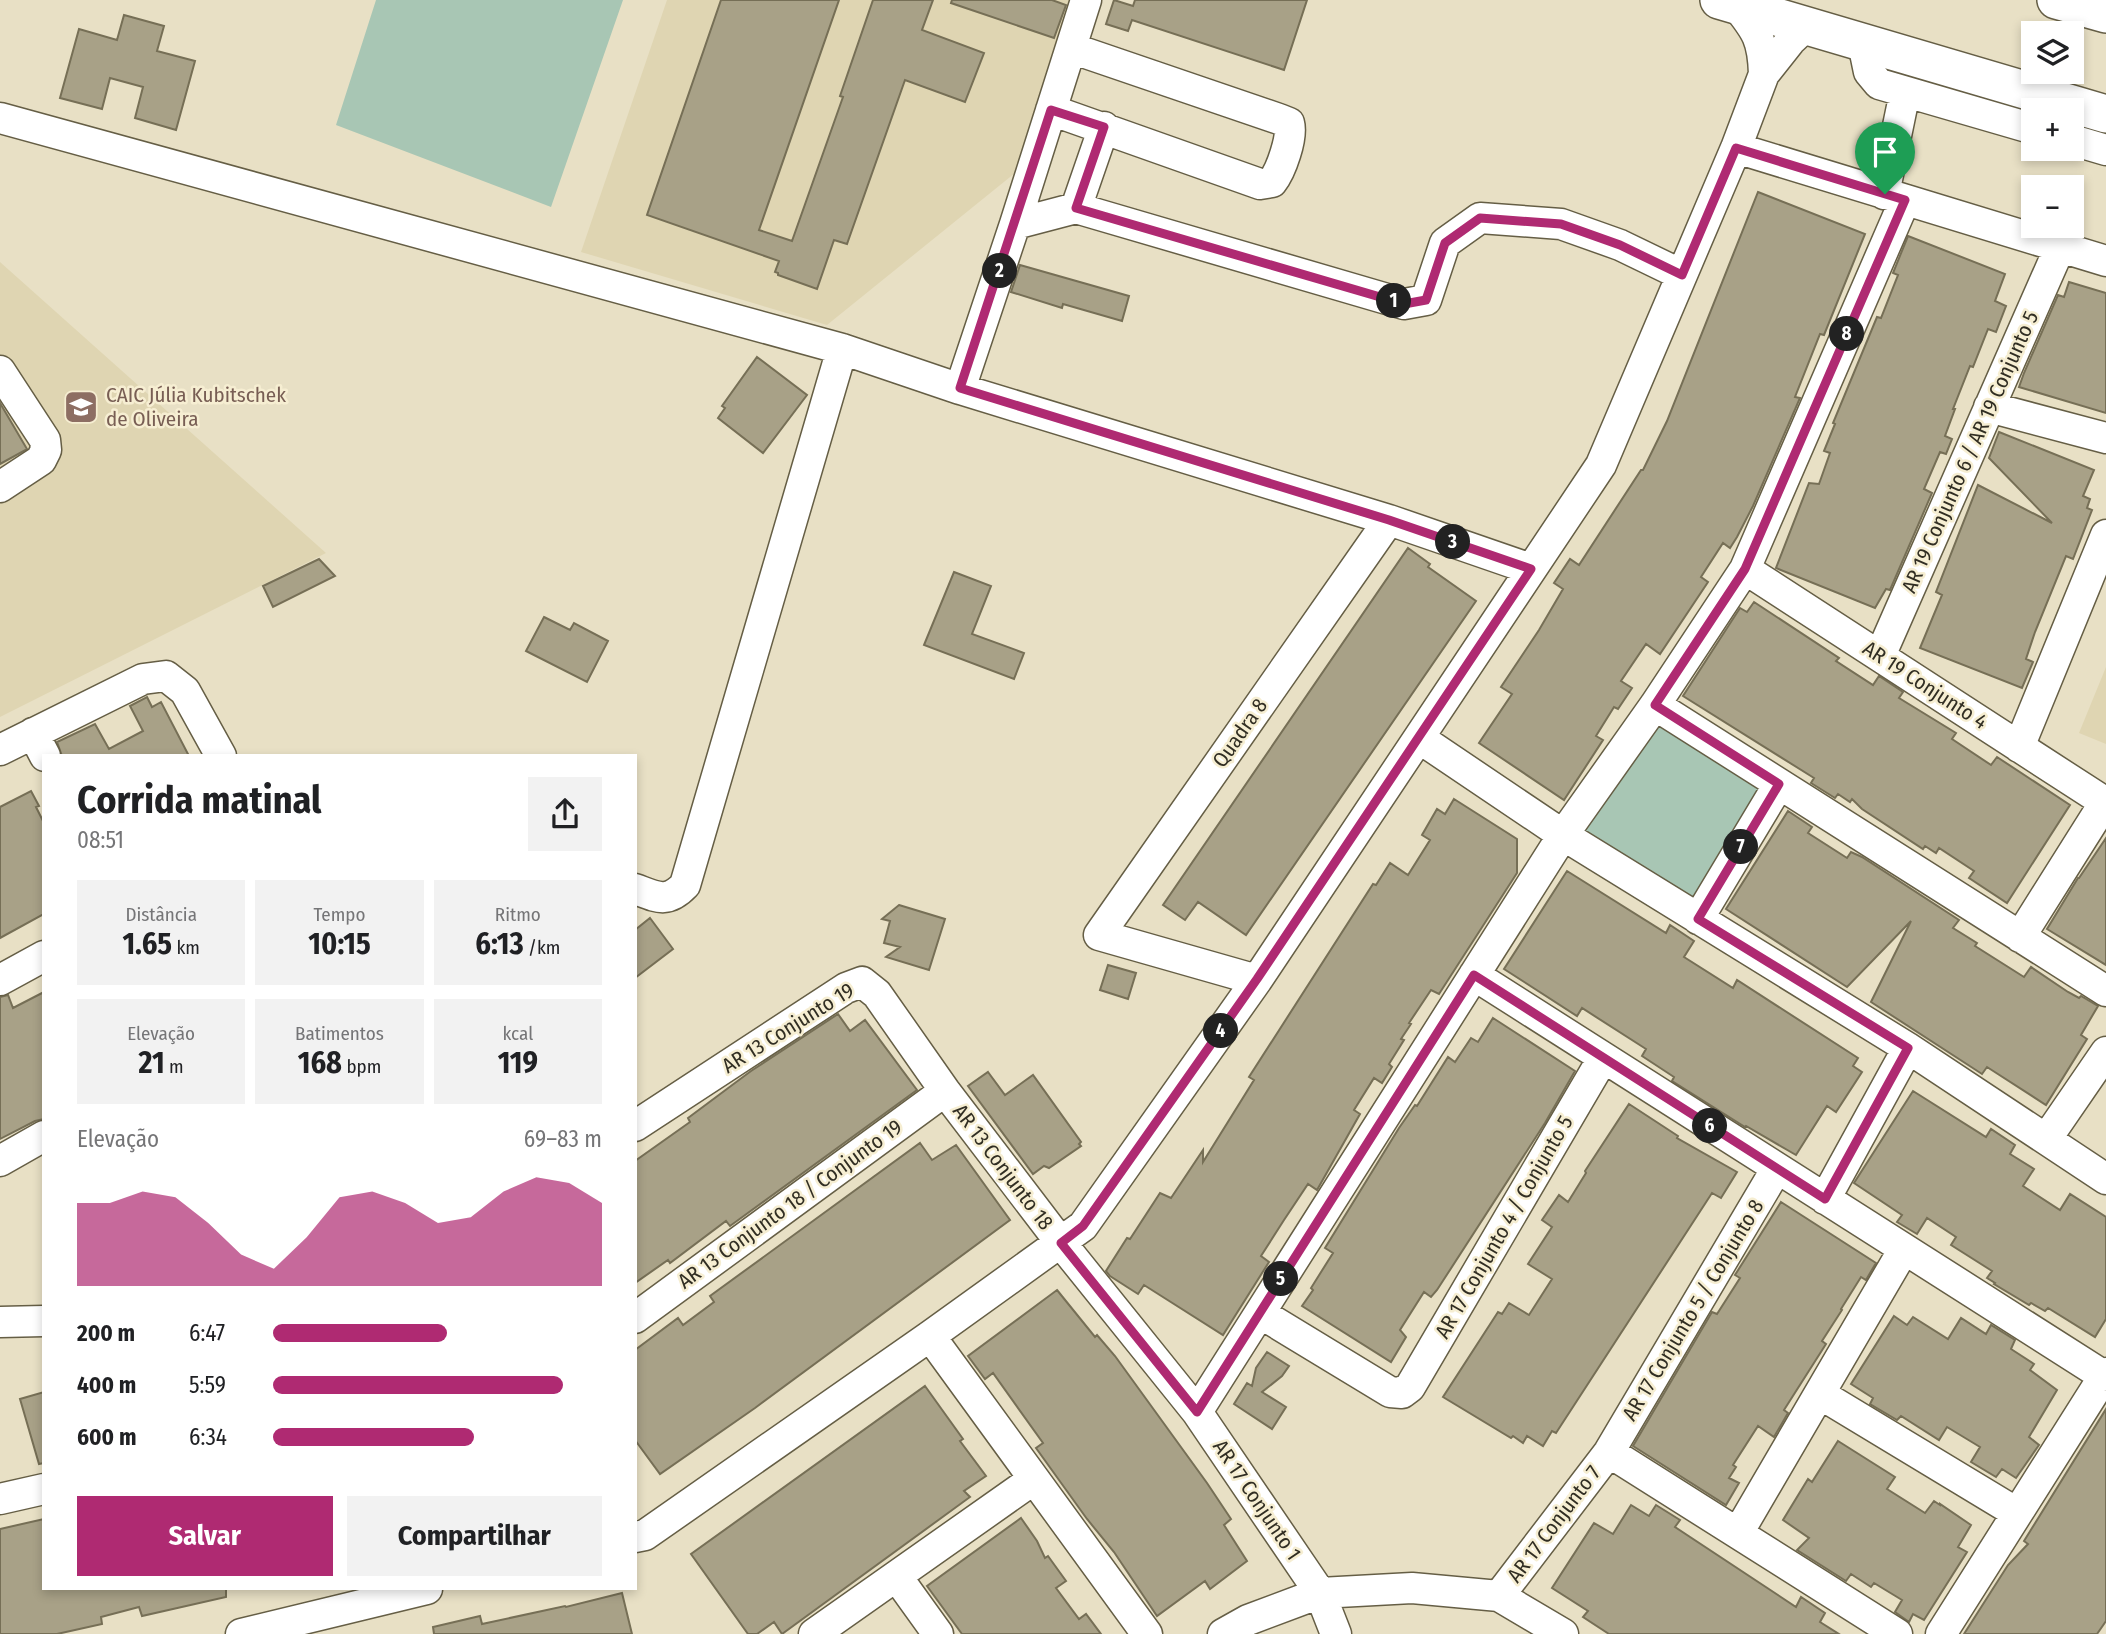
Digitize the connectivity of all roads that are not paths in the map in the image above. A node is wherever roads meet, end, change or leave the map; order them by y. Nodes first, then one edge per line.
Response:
1 (1086, 0) edge
2 (2056, 0) edge
3 (1728, 3) edge
4 (2106, 14) edge
5 (1806, 26) junction
6 (1863, 43) junction
7 (1071, 48) junction
8 (1764, 74) junction
9 (1905, 92) junction
10 (1051, 110) junction
11 (2106, 114) edge
12 (0, 118) edge
13 (2021, 125) edge
14 (1104, 127) junction
15 (2084, 144) edge
16 (1736, 148) junction
17 (2106, 150) edge
18 (1895, 197) junction
19 (1076, 208) junction
20 (1015, 224) junction
21 (2060, 247) junction
22 (2106, 261) edge
23 (1682, 275) junction
24 (842, 349) junction
25 (0, 371) edge
26 (960, 388) junction
27 (1989, 407) junction
28 (2106, 438) edge
29 (0, 487) edge
30 (1389, 520) junction
31 (2106, 535) edge
32 (1531, 569) junction
33 (1745, 569) junction
34 (1880, 656) junction
35 (1655, 705) junction
36 (1419, 738) junction
37 (39, 745) edge
38 (2019, 747) junction
39 (0, 750) edge
40 (220, 754) edge
41 (1779, 784) junction
42 (2105, 802) edge
43 (1563, 835) junction
44 (637, 890) edge
45 (1698, 919) junction
46 (2020, 937) junction
47 (42, 957) edge
48 (1474, 975) junction
49 (1257, 979) junction
50 (0, 980) edge
51 (2106, 991) edge
52 (1908, 1048) junction
53 (2106, 1052) edge
54 (1603, 1058) junction
55 (945, 1091) junction
56 (637, 1125) edge
57 (42, 1137) edge
58 (2047, 1139) junction
59 (0, 1161) edge
60 (1777, 1168) junction
61 (2106, 1179) edge
62 (1825, 1199) junction
63 (1061, 1243) junction
64 (1904, 1249) junction
65 (1260, 1313) junction
66 (637, 1317) edge
67 (42, 1321) edge
68 (0, 1322) edge
69 (930, 1336) junction
70 (2105, 1375) edge
71 (1820, 1394) junction
72 (1197, 1412) junction
73 (1609, 1451) junction
74 (1034, 1479) junction
75 (42, 1489) edge
76 (0, 1499) edge
77 (2017, 1513) junction
78 (638, 1530) edge
79 (1738, 1533) junction
80 (897, 1577) junction
81 (423, 1590) edge
82 (1320, 1593) junction
83 (1499, 1596) junction
84 (242, 1634) edge
85 (814, 1634) edge
86 (938, 1634) edge
87 (1147, 1634) edge
88 (1223, 1634) edge
89 (1336, 1634) edge
90 (1563, 1634) edge
91 (1897, 1634) edge
92 (1941, 1634) edge

1 - 7 street
2 - 4 main road
3 - 5 main road
3 - 8 street
5 - 6 main road
5 - 8 street
6 - 9 street
6 - 11 main road
7 - 10 street
7 - 14 street
8 - 16 street
9 - 13 street
9 - 18 street
10 - 14 street
10 - 20 street
12 - 24 street
14 - 19 street
15 - 17 street
16 - 18 street
16 - 23 street
18 - 21 street
18 - 33 street
19 - 20 street
19 - 23 street
20 - 26 street
21 - 22 street
21 - 27 street, AR 19 Conjunto 6 / AR 19 Conjunto 5
23 - 32 street
24 - 26 street
24 - 44 street
25 - 29 street
26 - 30 street
27 - 28 street
27 - 34 street, AR 19 Conjunto 6 / AR 19 Conjunto 5
30 - 32 street
30 - 49 street, Quadra 8
31 - 38 street
32 - 36 street
33 - 34 street, AR 19 Conjunto 4
33 - 35 street
34 - 38 street, AR 19 Conjunto 4
35 - 41 street
35 - 43 street
36 - 43 street
36 - 49 street
37 - 39 street
37 - 40 street
38 - 42 street, AR 19 Conjunto 4
41 - 45 street
41 - 46 street
42 - 46 street
43 - 45 street
43 - 48 street
45 - 52 street
46 - 51 street
47 - 50 street
48 - 54 street
48 - 65 street
49 - 63 street
52 - 58 street
52 - 62 street
53 - 58 street
54 - 60 street
54 - 65 street, AR 17 Conjunto 4 / Conjunto 5
55 - 56 street, AR 13 Conjunto 19
55 - 63 street, AR 13 Conjunto 18
55 - 66 street, AR 13 Conjunto 18 / Conjunto 19
57 - 59 street
58 - 61 street
60 - 62 street
60 - 73 street, AR 17 Conjunto 5 / Conjunto 8
62 - 64 street
63 - 69 street
63 - 72 street, AR 17 Conjunto 1
64 - 70 street
64 - 71 street
65 - 72 street
67 - 68 street
69 - 74 street
69 - 78 street
70 - 77 street
71 - 77 street
71 - 79 street
72 - 82 street, AR 17 Conjunto 1
73 - 79 street
73 - 83 street, AR 17 Conjunto 7
74 - 80 street
74 - 87 street
75 - 76 street
77 - 92 street
79 - 91 street
80 - 85 street
80 - 86 street
81 - 84 street
82 - 83 street
82 - 88 street
82 - 89 street, AR 17 Conjunto 1
83 - 90 street

